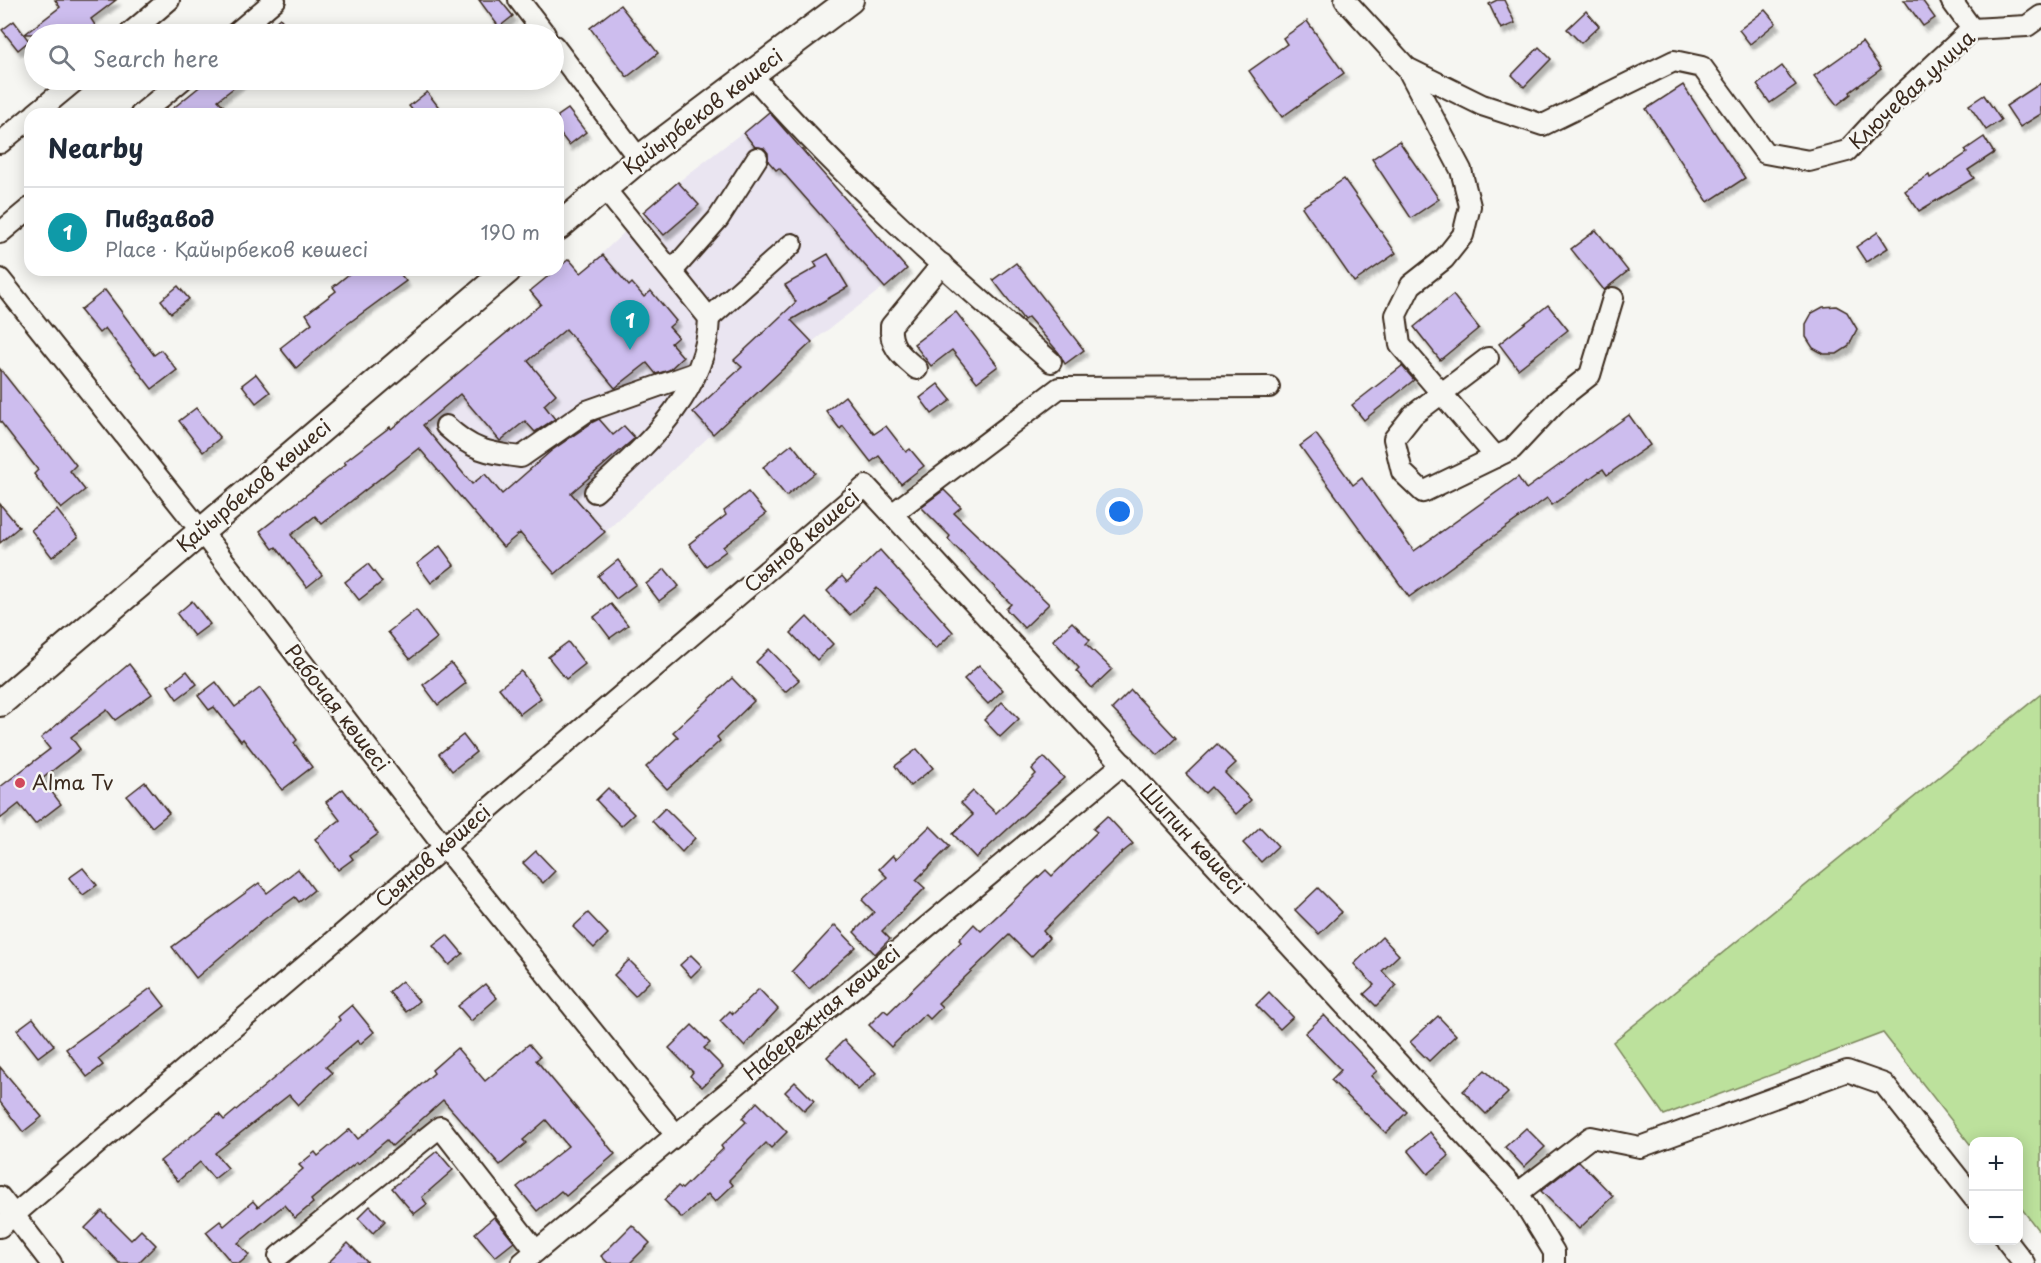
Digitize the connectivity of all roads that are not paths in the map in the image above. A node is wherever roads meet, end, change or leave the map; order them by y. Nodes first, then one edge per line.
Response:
1 (170, 0) edge
2 (275, 0) edge
3 (519, 0) edge
4 (850, 0) edge
5 (1345, 0) edge
6 (1952, 0) edge
7 (2041, 16) edge
8 (141, 24) edge
9 (247, 24) edge
10 (537, 24) edge
11 (1972, 29) junction
12 (564, 59) edge
13 (1407, 68) junction
14 (751, 74) junction
15 (64, 90) edge
16 (170, 90) edge
17 (42, 108) edge
18 (148, 108) edge
19 (24, 123) edge
20 (0, 144) edge
21 (757, 158) dead end
22 (639, 159) junction
23 (604, 188) junction
24 (24, 213) edge
25 (564, 222) edge
26 (0, 233) edge
27 (792, 244) dead end
28 (942, 264) junction
29 (673, 270) junction
30 (501, 276) edge
31 (0, 279) edge
32 (1613, 298) dead end
33 (709, 318) junction
34 (1488, 358) dead end
35 (1051, 362) dead end
36 (917, 369) dead end
37 (695, 373) junction
38 (1269, 387) dead end
39 (1443, 394) junction
40 (446, 426) dead end
41 (1496, 457) junction
42 (866, 486) joint
43 (595, 492) dead end
44 (892, 514) junction
45 (201, 531) junction
46 (0, 703) edge
47 (1123, 764) junction
48 (444, 847) junction
49 (676, 1135) junction
50 (1969, 1192) edge
51 (1518, 1193) junction
52 (0, 1197) edge
53 (7, 1221) edge
54 (2010, 1245) edge
55 (279, 1256) dead end
56 (529, 1257) edge
57 (51, 1263) edge
58 (1554, 1263) edge
59 (2024, 1263) edge

1 - 8 street
2 - 9 street
3 - 10 street
4 - 14 main road, Қайырбеков көшесі
5 - 13 street
6 - 11 street
7 - 11 street, Ключевая улица
11 - 13 street, Ключевая улица
12 - 22 street
13 - 39 street
14 - 22 main road, Қайырбеков көшесі
14 - 28 street
15 - 17 street
16 - 18 street
19 - 20 street
21 - 29 street
22 - 23 main road, Қайырбеков көшесі
23 - 25 main road, Қайырбеков көшесі
23 - 29 street
24 - 26 street
27 - 33 street
28 - 35 street
28 - 36 street
29 - 33 street
30 - 45 main road, Қайырбеков көшесі
31 - 45 street, Рабочая көшесі
32 - 41 street
33 - 37 street
34 - 39 street
37 - 40 street
37 - 43 street
38 - 44 street
39 - 41 street
39 - 41 street
42 - 44 street, Шипин көшесі
42 - 48 street, Сьянов көшесі
44 - 47 street, Шипин көшесі
45 - 46 main road, Қайырбеков көшесі
45 - 48 street, Рабочая көшесі
47 - 49 street, Набережная көшесі
47 - 51 street, Шипин көшесі
48 - 49 street, Рабочая көшесі
48 - 53 street, Сьянов көшесі
49 - 56 street, Набережная көшесі
50 - 51 street
51 - 58 street, Шипин көшесі
52 - 53 street
53 - 57 street
54 - 59 street
55 - 56 street

